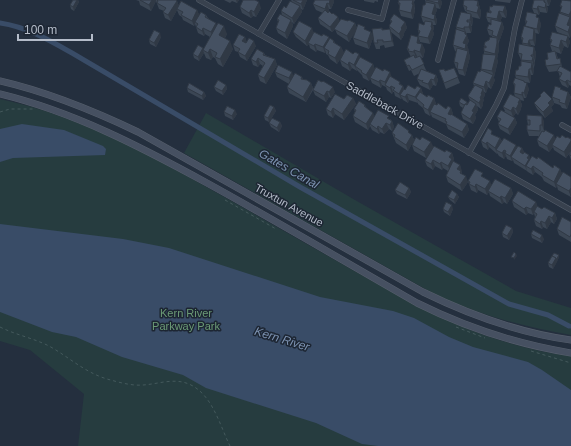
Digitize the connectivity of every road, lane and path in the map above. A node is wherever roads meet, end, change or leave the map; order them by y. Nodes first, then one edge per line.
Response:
1 (199, 0) edge
2 (279, 0) edge
3 (387, 0) edge
4 (454, 0) edge
5 (522, 0) edge
6 (348, 10) dead end
7 (259, 34) junction
8 (438, 60) dead end
9 (0, 81) edge
10 (0, 94) edge
11 (562, 125) dead end
12 (571, 130) edge
13 (469, 153) junction
14 (571, 210) edge
15 (0, 327) edge
16 (571, 340) edge
17 (571, 353) edge
18 (230, 446) edge

1 - 7 street, Saddleback Drive
2 - 7 street
3 - 6 street
4 - 8 street
5 - 13 street
7 - 13 street, Saddleback Drive
9 - 16 main road, Truxtun Avenue
10 - 17 main road, Truxtun Avenue
11 - 12 street
13 - 14 street, Saddleback Drive
15 - 18 path

